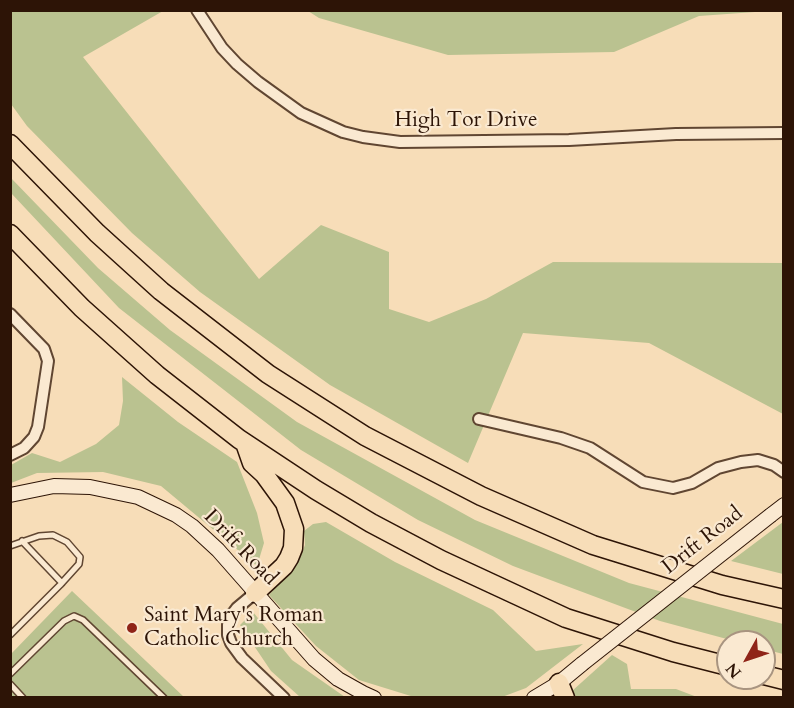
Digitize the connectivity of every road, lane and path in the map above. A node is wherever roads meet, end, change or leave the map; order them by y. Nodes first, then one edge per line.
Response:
1 (197, 10) edge
2 (783, 133) edge
3 (10, 144) edge
4 (10, 234) edge
5 (10, 314) edge
6 (479, 418) dead end
7 (245, 443) junction
8 (10, 455) edge
9 (783, 472) edge
10 (10, 495) edge
11 (783, 505) edge
12 (22, 541) junction
13 (10, 546) edge
14 (62, 583) junction
15 (255, 593) junction
16 (783, 598) edge
17 (10, 635) edge
18 (716, 663) edge
19 (10, 674) edge
20 (10, 684) edge
21 (562, 690) edge
22 (22, 698) edge
23 (164, 698) edge
24 (284, 698) edge
25 (375, 698) edge
26 (534, 698) edge

1 - 2 street, High Tor Drive
3 - 16 highway
4 - 7 highway
5 - 8 street
6 - 9 street
7 - 15 highway
7 - 18 highway
10 - 15 main road, Drift Road
11 - 21 main road, Drift Road, bridge
12 - 13 lane
12 - 14 lane
12 - 14 lane
14 - 17 lane
15 - 24 street
15 - 25 main road, Drift Road
19 - 23 lane
20 - 22 lane
21 - 26 main road, Drift Road

